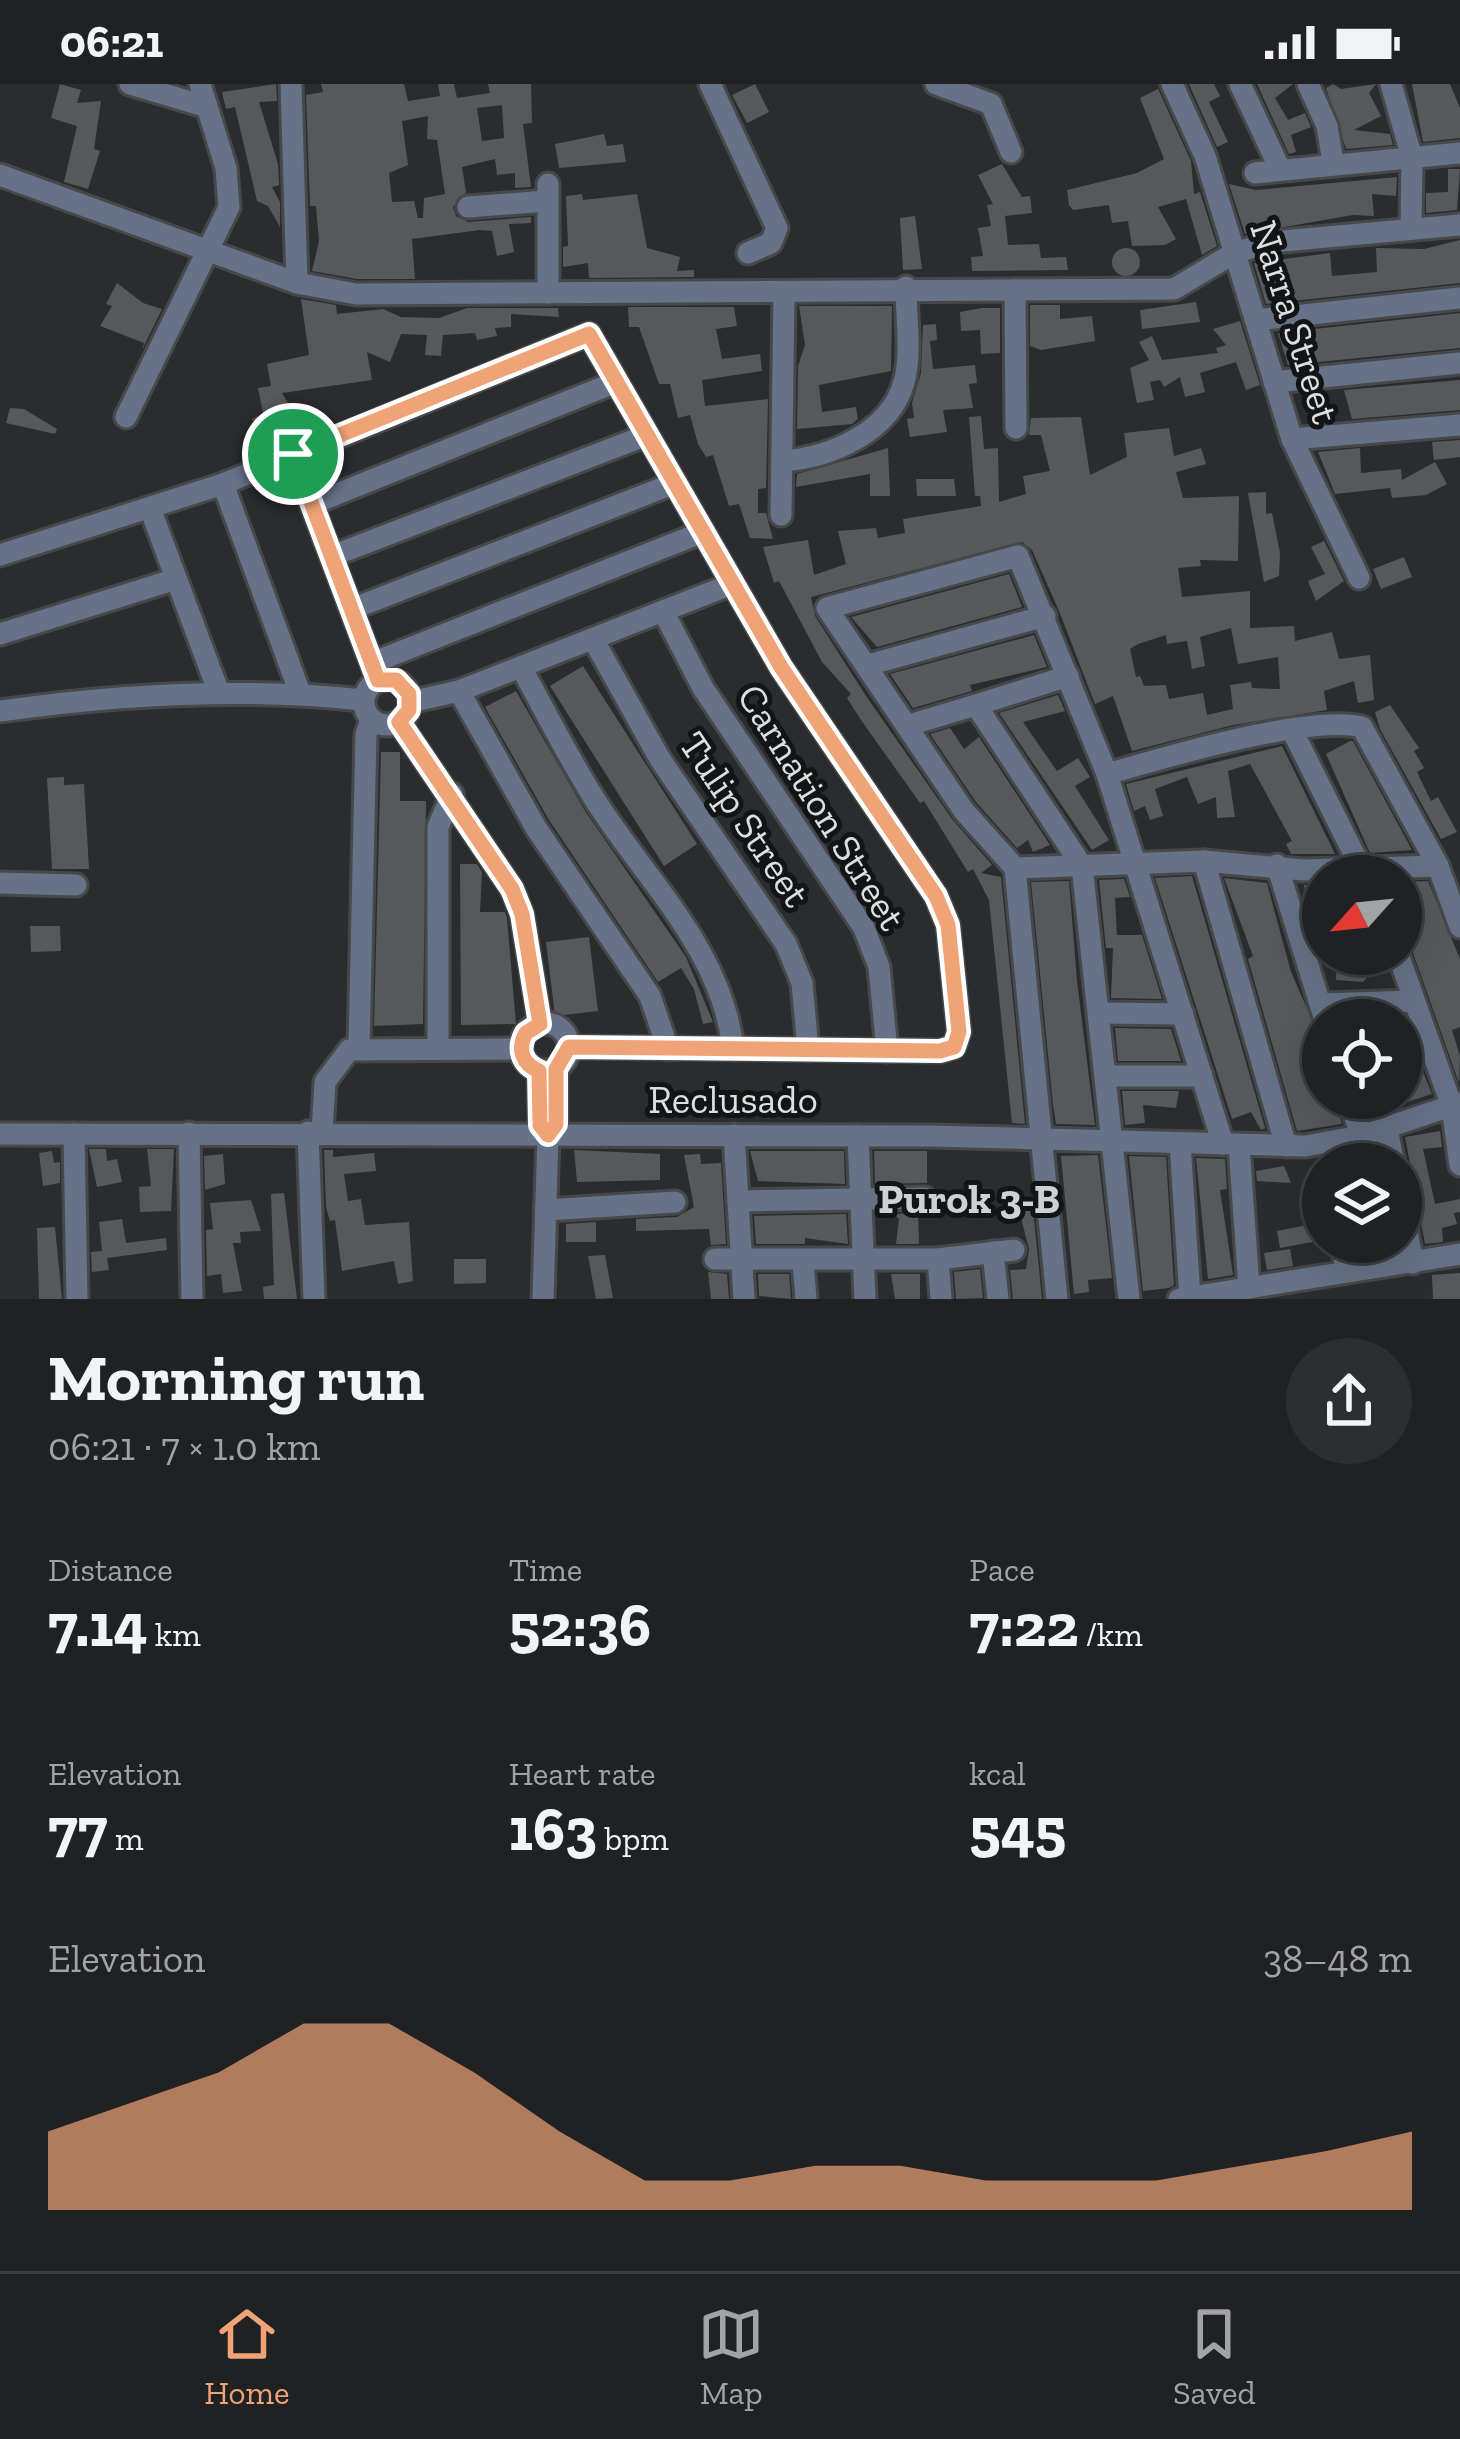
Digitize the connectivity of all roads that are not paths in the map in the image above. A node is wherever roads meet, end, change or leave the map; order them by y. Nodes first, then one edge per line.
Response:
1 (130, 84) edge
2 (292, 84) edge
3 (710, 84) edge
4 (936, 84) edge
5 (1172, 84) edge
6 (1240, 84) edge
7 (1308, 84) edge
8 (1391, 84) edge
9 (202, 95) edge
10 (1011, 152) dead end
11 (1460, 153) edge
12 (1412, 158) junction
13 (1333, 162) junction
14 (1279, 167) junction
15 (1255, 172) dead end
16 (0, 175) edge
17 (468, 207) dead end
18 (1460, 225) edge
19 (1411, 229) junction
20 (211, 249) junction
21 (748, 253) dead end
22 (1234, 254) junction
23 (297, 283) junction
24 (906, 287) junction
25 (1015, 290) junction
26 (784, 292) junction
27 (548, 293) junction
28 (1460, 298) edge
29 (1256, 320) junction
30 (1460, 363) edge
31 (616, 382) junction
32 (1274, 382) junction
33 (126, 417) dead end
34 (1460, 425) edge
35 (282, 426) dead end
36 (1016, 428) dead end
37 (647, 435) junction
38 (1292, 439) junction
39 (293, 454) junction
40 (784, 460) junction
41 (675, 483) junction
42 (223, 484) junction
43 (312, 504) junction
44 (151, 511) junction
45 (781, 515) dead end
46 (703, 532) junction
47 (0, 556) edge
48 (332, 556) junction
49 (1359, 578) dead end
50 (176, 579) junction
51 (732, 584) junction
52 (352, 609) junction
53 (663, 611) junction
54 (1045, 616) junction
55 (0, 634) edge
56 (593, 639) junction
57 (868, 665) junction
58 (521, 667) junction
59 (375, 671) junction
60 (1068, 676) junction
61 (459, 691) junction
62 (219, 693) junction
63 (300, 693) junction
64 (976, 705) junction
65 (367, 710) junction
66 (0, 711) edge
67 (405, 712) junction
68 (909, 725) junction
69 (1292, 732) junction
70 (1107, 774) junction
71 (452, 794) junction
72 (1362, 855) edge
73 (1204, 861) junction
74 (1135, 864) junction
75 (1277, 865) junction
76 (1082, 866) junction
77 (1302, 866) edge
78 (1438, 866) junction
79 (1422, 867) edge
80 (1015, 868) junction
81 (0, 883) edge
82 (76, 885) dead end
83 (1302, 917) edge
84 (1460, 927) edge
85 (1099, 1013) junction
86 (1183, 1014) junction
87 (540, 1024) junction
88 (1422, 1024) edge
89 (1428, 1042) junction
90 (1422, 1044) edge
91 (359, 1046) junction
92 (438, 1047) junction
93 (569, 1047) junction
94 (668, 1048) junction
95 (521, 1049) junction
96 (733, 1049) junction
97 (808, 1050) junction
98 (887, 1051) junction
99 (548, 1070) junction
100 (1106, 1076) junction
101 (1202, 1076) junction
102 (1456, 1105) edge
103 (1356, 1119) edge
104 (1388, 1129) junction
105 (315, 1132) junction
106 (189, 1133) junction
107 (0, 1134) edge
108 (74, 1134) junction
109 (548, 1135) junction
110 (734, 1135) junction
111 (858, 1136) junction
112 (1361, 1136) junction
113 (1043, 1141) junction
114 (1113, 1142) junction
115 (1180, 1143) junction
116 (1348, 1143) edge
117 (1390, 1143) edge
118 (1231, 1144) junction
119 (1286, 1146) junction
120 (1302, 1149) edge
121 (1460, 1165) edge
122 (861, 1198) junction
123 (925, 1198) dead end
124 (738, 1201) junction
125 (675, 1202) dead end
126 (546, 1210) junction
127 (1460, 1254) edge
128 (715, 1259) dead end
129 (742, 1259) junction
130 (938, 1259) junction
131 (863, 1260) junction
132 (1422, 1261) edge
133 (803, 1262) junction
134 (1345, 1263) edge
135 (1413, 1263) edge
136 (1346, 1272) junction
137 (1249, 1288) junction
138 (1185, 1298) edge
139 (77, 1299) edge
140 (192, 1299) edge
141 (314, 1299) edge
142 (543, 1299) edge
143 (744, 1299) edge
144 (806, 1299) edge
145 (865, 1299) edge
146 (941, 1299) edge
147 (998, 1299) edge
148 (1057, 1299) edge
149 (1129, 1299) edge

1 - 9 street
2 - 23 street
3 - 21 street
4 - 10 street
5 - 22 street, Narra Street
6 - 14 street
7 - 13 street
8 - 12 street
9 - 20 street
11 - 12 street
12 - 13 street
12 - 19 street
13 - 14 street
14 - 15 street
16 - 20 street
17 - 27 street
18 - 19 street
19 - 22 street
20 - 23 street
20 - 33 street
22 - 25 street
22 - 29 street, Narra Street
23 - 27 street
24 - 25 street
24 - 26 street
24 - 40 street
25 - 36 street
26 - 27 street
26 - 40 street
28 - 29 street
29 - 32 street, Narra Street
30 - 32 street
31 - 37 street
31 - 39 street
31 - 43 street
32 - 38 street, Narra Street
34 - 38 street
35 - 39 street
37 - 41 street
37 - 48 street
38 - 49 street, Narra Street
39 - 42 street
39 - 43 street
40 - 45 street
41 - 46 street
41 - 52 street
42 - 44 street
42 - 63 street
43 - 48 street
44 - 47 street
44 - 50 street
46 - 51 street
46 - 59 street
48 - 52 street
50 - 55 street
50 - 62 street
51 - 53 street
51 - 98 street
52 - 59 street
53 - 56 street
53 - 98 street, Carnation Street
54 - 57 street
54 - 57 street
54 - 60 street
56 - 58 street
56 - 97 street, Tulip Street
57 - 68 street
58 - 61 street
58 - 96 street
59 - 65 street
59 - 67 street
60 - 64 street
60 - 70 street
61 - 67 street
61 - 94 street
62 - 63 street
62 - 66 street
63 - 65 street
64 - 68 street
64 - 76 street
65 - 67 street
65 - 91 street
67 - 71 street
68 - 80 street
69 - 70 street
69 - 72 street
69 - 78 street
70 - 74 street
71 - 87 street
71 - 92 street
73 - 74 street
73 - 75 street
73 - 119 street
74 - 76 street
74 - 86 street
75 - 77 street
75 - 83 street
76 - 80 street
76 - 85 street
78 - 79 street
78 - 84 street
80 - 113 street
81 - 82 street
85 - 86 street
85 - 100 street
86 - 101 street
87 - 93 street
87 - 95 street
88 - 89 street
89 - 90 street
89 - 102 street
91 - 92 street
91 - 105 street
92 - 95 street
93 - 94 street
93 - 99 street
94 - 96 street
95 - 99 street
96 - 97 street
97 - 98 street
99 - 109 street
100 - 101 street
100 - 114 street
101 - 118 street
102 - 104 street, Reclusado
102 - 121 street
103 - 112 street
104 - 112 street, Reclusado
104 - 117 street
105 - 106 street, Reclusado
105 - 109 street, Reclusado
105 - 141 street
106 - 108 street, Reclusado
106 - 140 street
107 - 108 street, Reclusado
108 - 139 street
109 - 110 street, Reclusado
109 - 126 street
110 - 111 street, Reclusado
110 - 124 street
111 - 113 street, Reclusado
111 - 122 street
112 - 116 street, Reclusado
113 - 114 street, Reclusado
113 - 148 street
114 - 115 street, Reclusado
114 - 149 street
115 - 118 street, Reclusado
115 - 138 street
118 - 119 street, Reclusado
118 - 137 street
119 - 120 street, Reclusado
122 - 123 street
122 - 124 street
122 - 131 street
124 - 129 street
125 - 126 street
126 - 142 street
127 - 132 street
128 - 129 street
129 - 133 street
129 - 143 street
130 - 131 street
130 - 146 street
130 - 147 street
131 - 133 street
131 - 145 street
133 - 144 street
134 - 136 street
135 - 136 street
136 - 137 street
137 - 138 street

